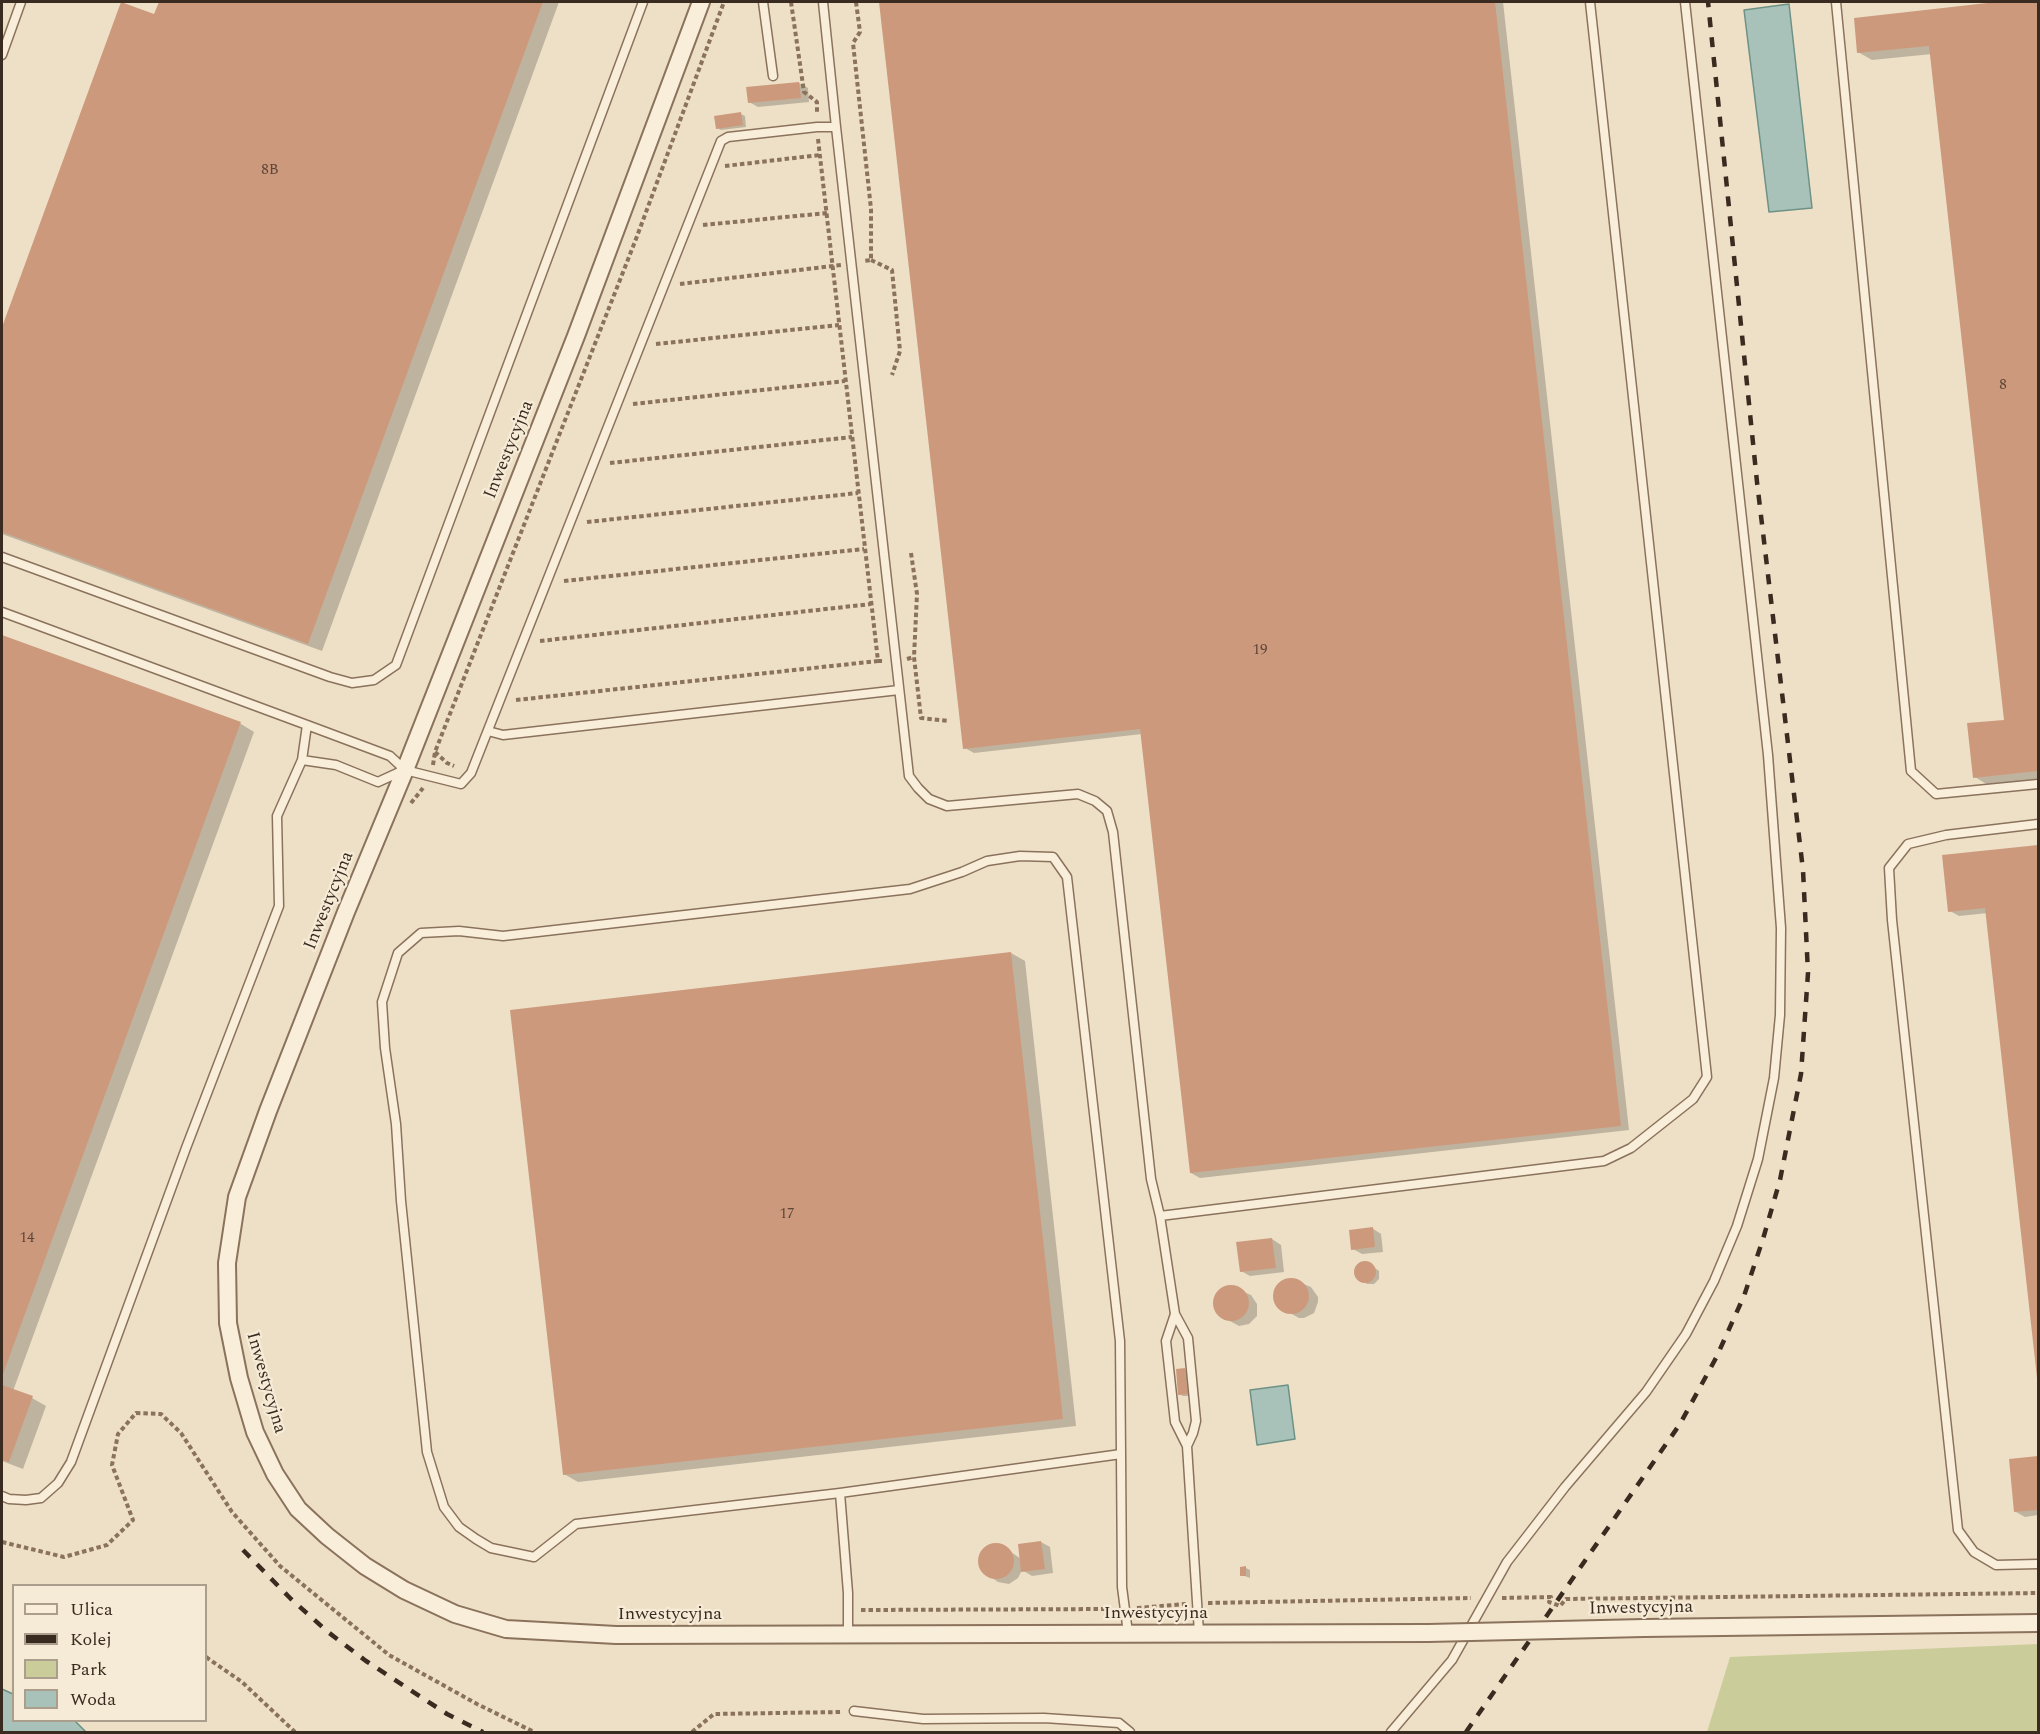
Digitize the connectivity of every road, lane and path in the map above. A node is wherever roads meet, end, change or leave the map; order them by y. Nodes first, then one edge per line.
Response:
1 (21, 2) edge
2 (643, 2) edge
3 (701, 2) edge
4 (724, 2) edge
5 (763, 2) edge
6 (823, 2) edge
7 (856, 2) edge
8 (1590, 2) edge
9 (1685, 2) edge
10 (1836, 2) edge
11 (2, 55) edge
12 (773, 76) dead end
13 (836, 127) junction
14 (820, 156) dead end
15 (726, 166) dead end
16 (827, 213) dead end
17 (703, 225) dead end
18 (871, 260) junction
19 (852, 263) junction
20 (680, 284) dead end
21 (839, 325) dead end
22 (656, 344) dead end
23 (892, 375) dead end
24 (845, 381) dead end
25 (633, 404) dead end
26 (852, 437) dead end
27 (610, 463) dead end
28 (858, 494) dead end
29 (587, 522) dead end
30 (864, 549) dead end
31 (911, 553) dead end
32 (2, 557) edge
33 (564, 581) dead end
34 (871, 604) dead end
35 (2, 612) edge
36 (540, 641) dead end
37 (914, 657) dead end
38 (878, 661) dead end
39 (899, 690) junction
40 (516, 700) dead end
41 (307, 725) junction
42 (488, 731) junction
43 (435, 752) junction
44 (302, 760) junction
45 (447, 763) dead end
46 (405, 770) junction
47 (430, 775) junction
48 (2038, 784) edge
49 (410, 804) dead end
50 (2038, 824) edge
51 (1160, 1216) junction
52 (1175, 1314) junction
53 (1187, 1446) junction
54 (1121, 1454) junction
55 (840, 1493) junction
56 (2, 1496) edge
57 (2, 1542) edge
58 (2038, 1564) edge
59 (2038, 1593) edge
60 (1487, 1598) junction
61 (1198, 1603) junction
62 (849, 1609) junction
63 (1124, 1609) junction
64 (2038, 1623) edge
65 (1128, 1633) junction
66 (848, 1634) junction
67 (1199, 1634) junction
68 (207, 1659) edge
69 (854, 1711) joint
70 (295, 1732) edge
71 (534, 1732) edge
72 (692, 1732) edge
73 (1130, 1732) edge
74 (1391, 1732) edge

1 - 11 lane
2 - 32 lane
3 - 46 street, Inwestycyjna
4 - 43 path
5 - 12 lane
6 - 13 lane
7 - 18 path
8 - 51 lane
9 - 60 lane
10 - 48 lane
13 - 19 lane
13 - 42 lane
14 - 15 path
16 - 17 path
18 - 19 path
18 - 23 path
19 - 20 path
19 - 39 lane
21 - 22 path
24 - 25 path
26 - 27 path
28 - 29 path
30 - 33 path
31 - 37 path
34 - 36 path
35 - 41 lane
38 - 40 path
39 - 42 lane
39 - 51 lane
41 - 44 lane
41 - 46 lane
42 - 47 lane
43 - 45 path
43 - 47 path
44 - 46 lane
44 - 56 lane
46 - 47 lane
46 - 66 street, Inwestycyjna
47 - 49 path
50 - 58 lane
51 - 52 lane
52 - 53 lane
52 - 53 lane
53 - 61 lane
54 - 55 lane
54 - 55 lane
54 - 63 lane
55 - 62 lane
57 - 71 path
59 - 60 path
60 - 61 path
60 - 74 lane
61 - 63 path
61 - 67 lane
62 - 63 path
62 - 66 lane
63 - 65 lane
64 - 67 street, Inwestycyjna, bridge
65 - 66 street, Inwestycyjna
65 - 67 street, Inwestycyjna
68 - 70 path
69 - 72 path
69 - 73 lane

